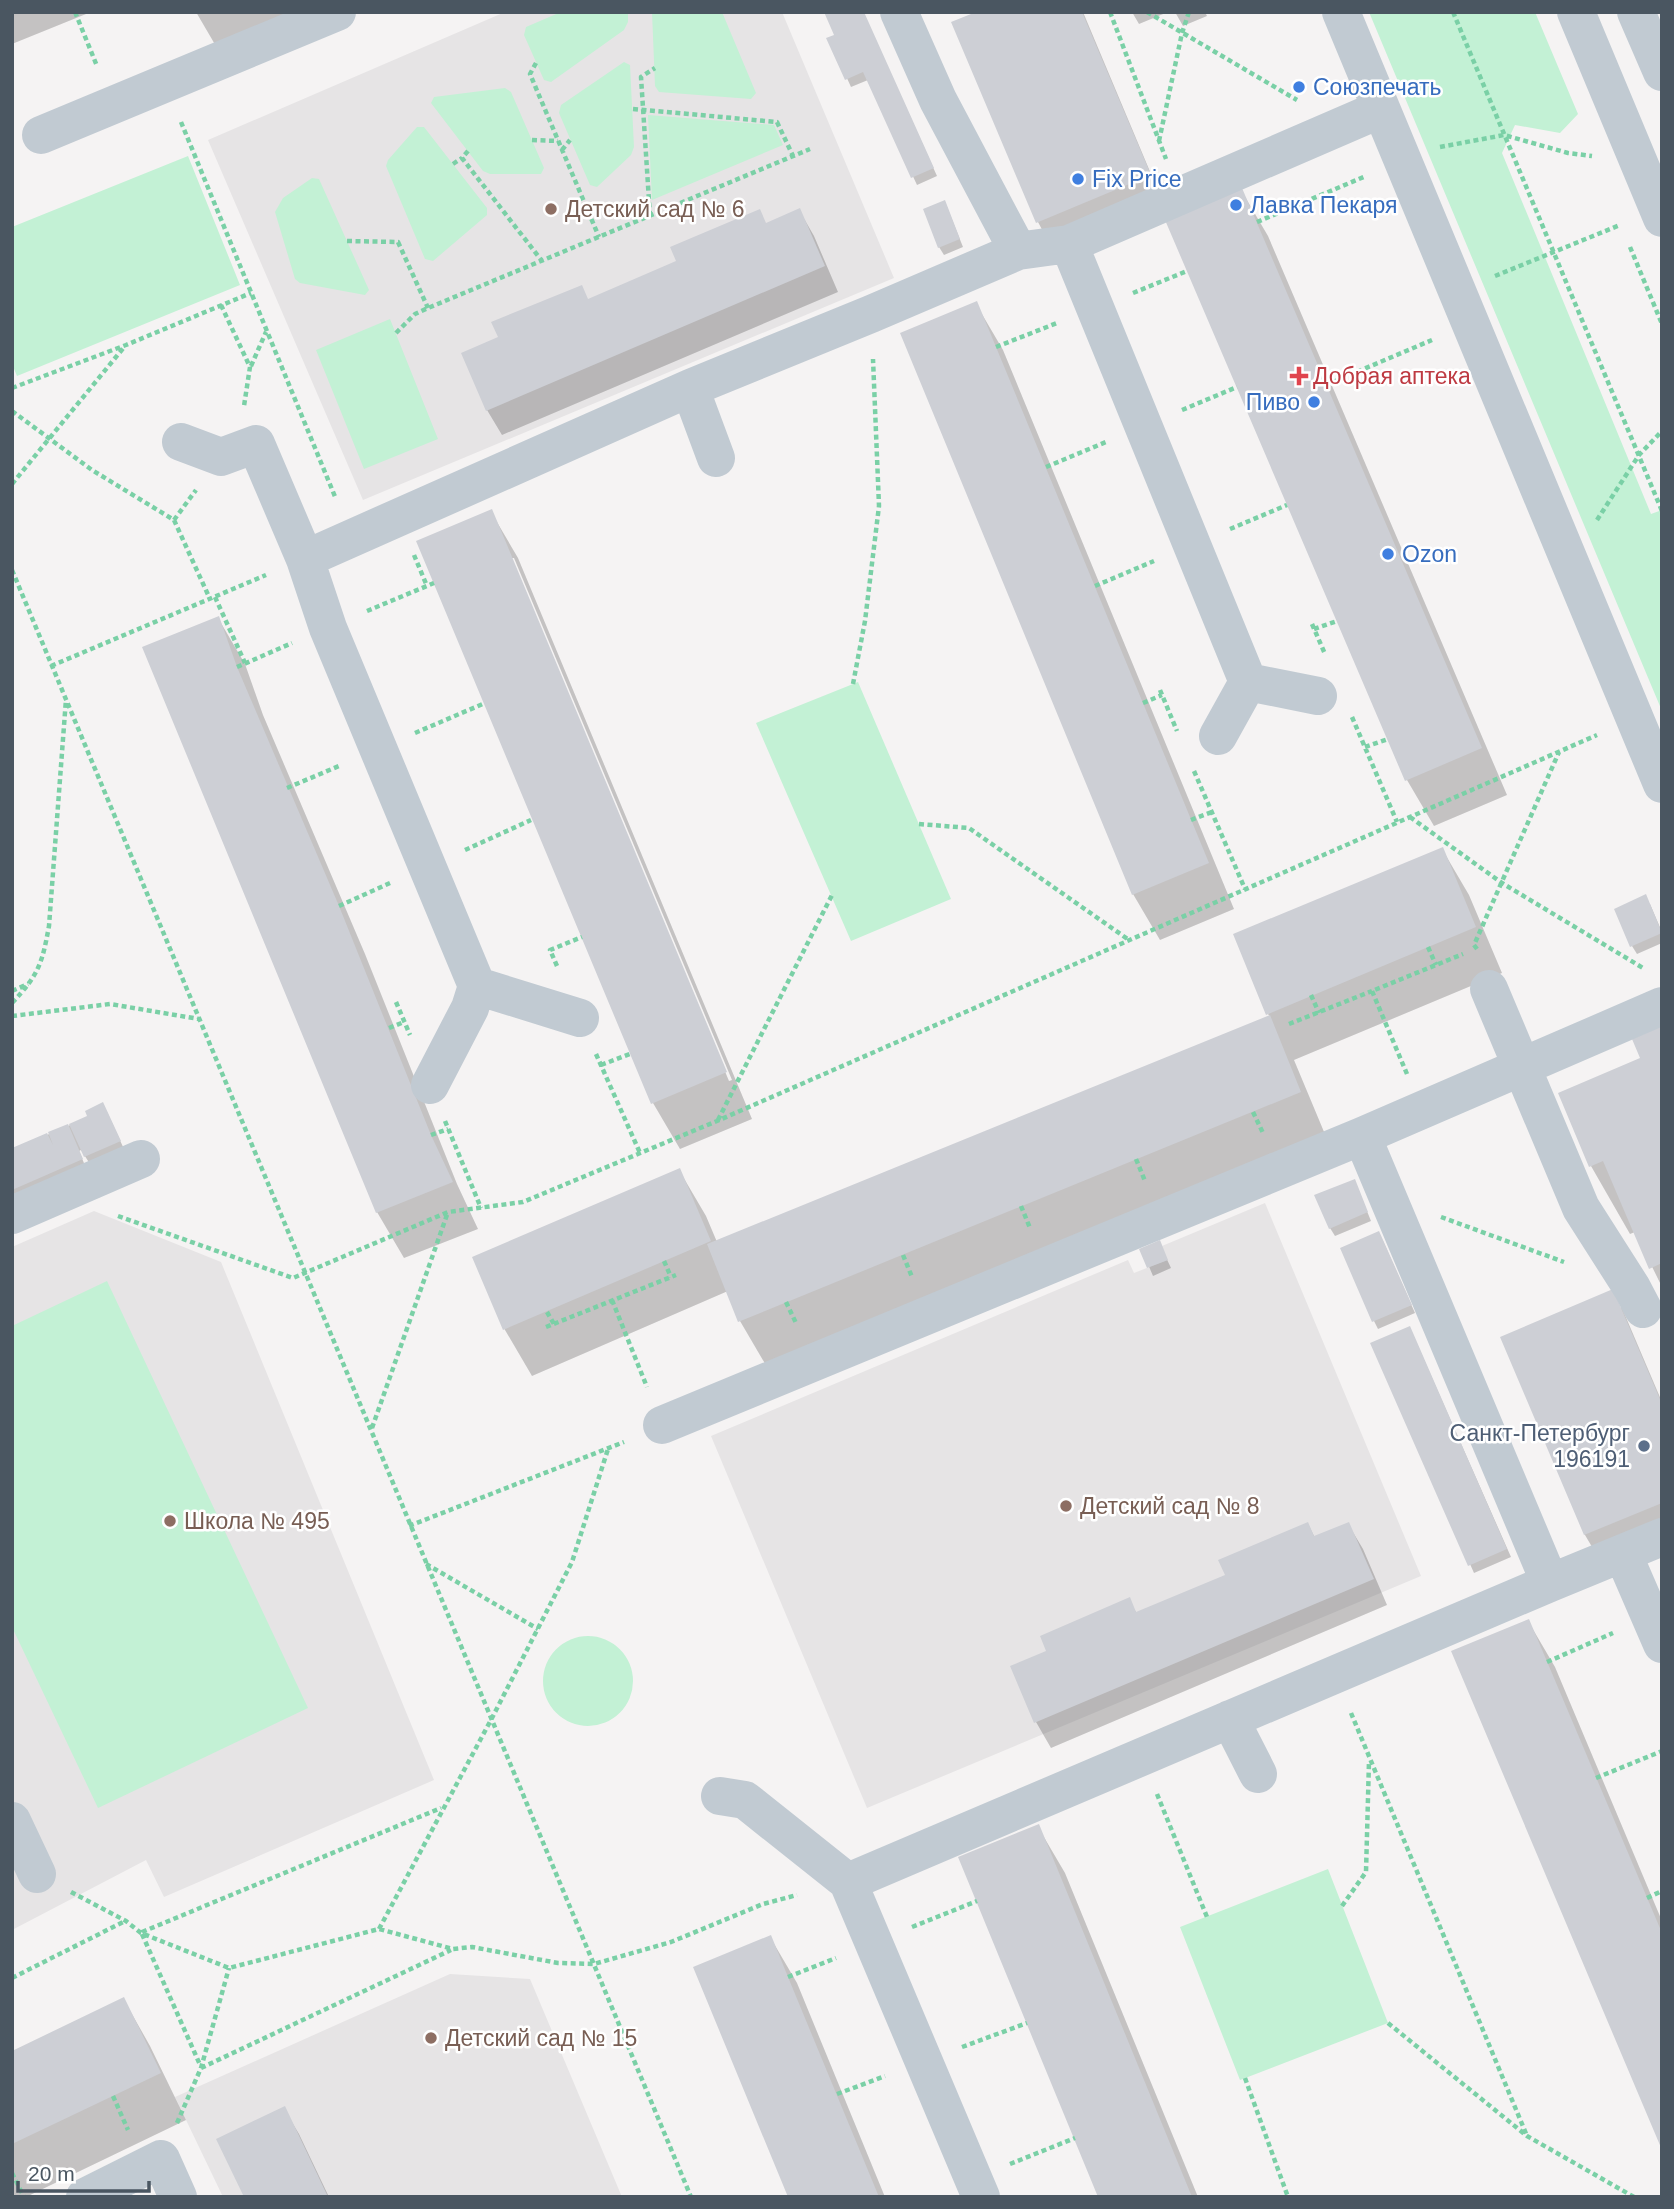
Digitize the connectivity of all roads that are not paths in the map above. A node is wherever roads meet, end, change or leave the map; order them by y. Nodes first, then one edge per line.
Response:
1 (337, 12) edge
2 (899, 12) edge
3 (1340, 12) edge
4 (1576, 12) edge
5 (1636, 12) edge
6 (1662, 72) edge
7 (1381, 109) junction
8 (41, 135) dead end
9 (1662, 218) edge
10 (1069, 244) junction
11 (1018, 251) junction
12 (690, 388) junction
13 (181, 442) dead end
14 (716, 458) dead end
15 (306, 559) junction
16 (1248, 682) junction
17 (1333, 692) road end
18 (1200, 740) road end
19 (1662, 784) edge
20 (477, 986) junction
21 (1489, 989) road end
22 (1656, 989) edge
23 (580, 1018) dead end
24 (1521, 1068) junction
25 (430, 1085) dead end
26 (1362, 1136) junction
27 (141, 1159) dead end
28 (12, 1215) edge
29 (1643, 1309) dead end
30 (662, 1425) road end
31 (1662, 1537) edge
32 (1623, 1554) junction
33 (1550, 1583) junction
34 (1656, 1630) edge
35 (1230, 1719) junction
36 (1258, 1774) dead end
37 (720, 1796) dead end
38 (12, 1821) edge
39 (37, 1874) road end
40 (848, 1882) junction
41 (85, 2197) edge
42 (178, 2197) edge
43 (981, 2197) edge

1 - 8 street
2 - 11 street
3 - 7 street
4 - 9 street
5 - 6 street
7 - 10 street
7 - 19 street
10 - 11 street
10 - 16 street
11 - 12 street
12 - 14 street
12 - 15 street
13 - 15 street
15 - 20 street
16 - 17 street
16 - 18 street
20 - 23 street
20 - 25 street
21 - 24 street
22 - 24 street
24 - 26 street
24 - 29 street
26 - 30 street
26 - 33 street
27 - 28 street
31 - 32 street
32 - 33 street
32 - 34 street
33 - 35 street
35 - 36 street
35 - 40 street
37 - 40 street
38 - 39 street
40 - 43 street
41 - 42 street

